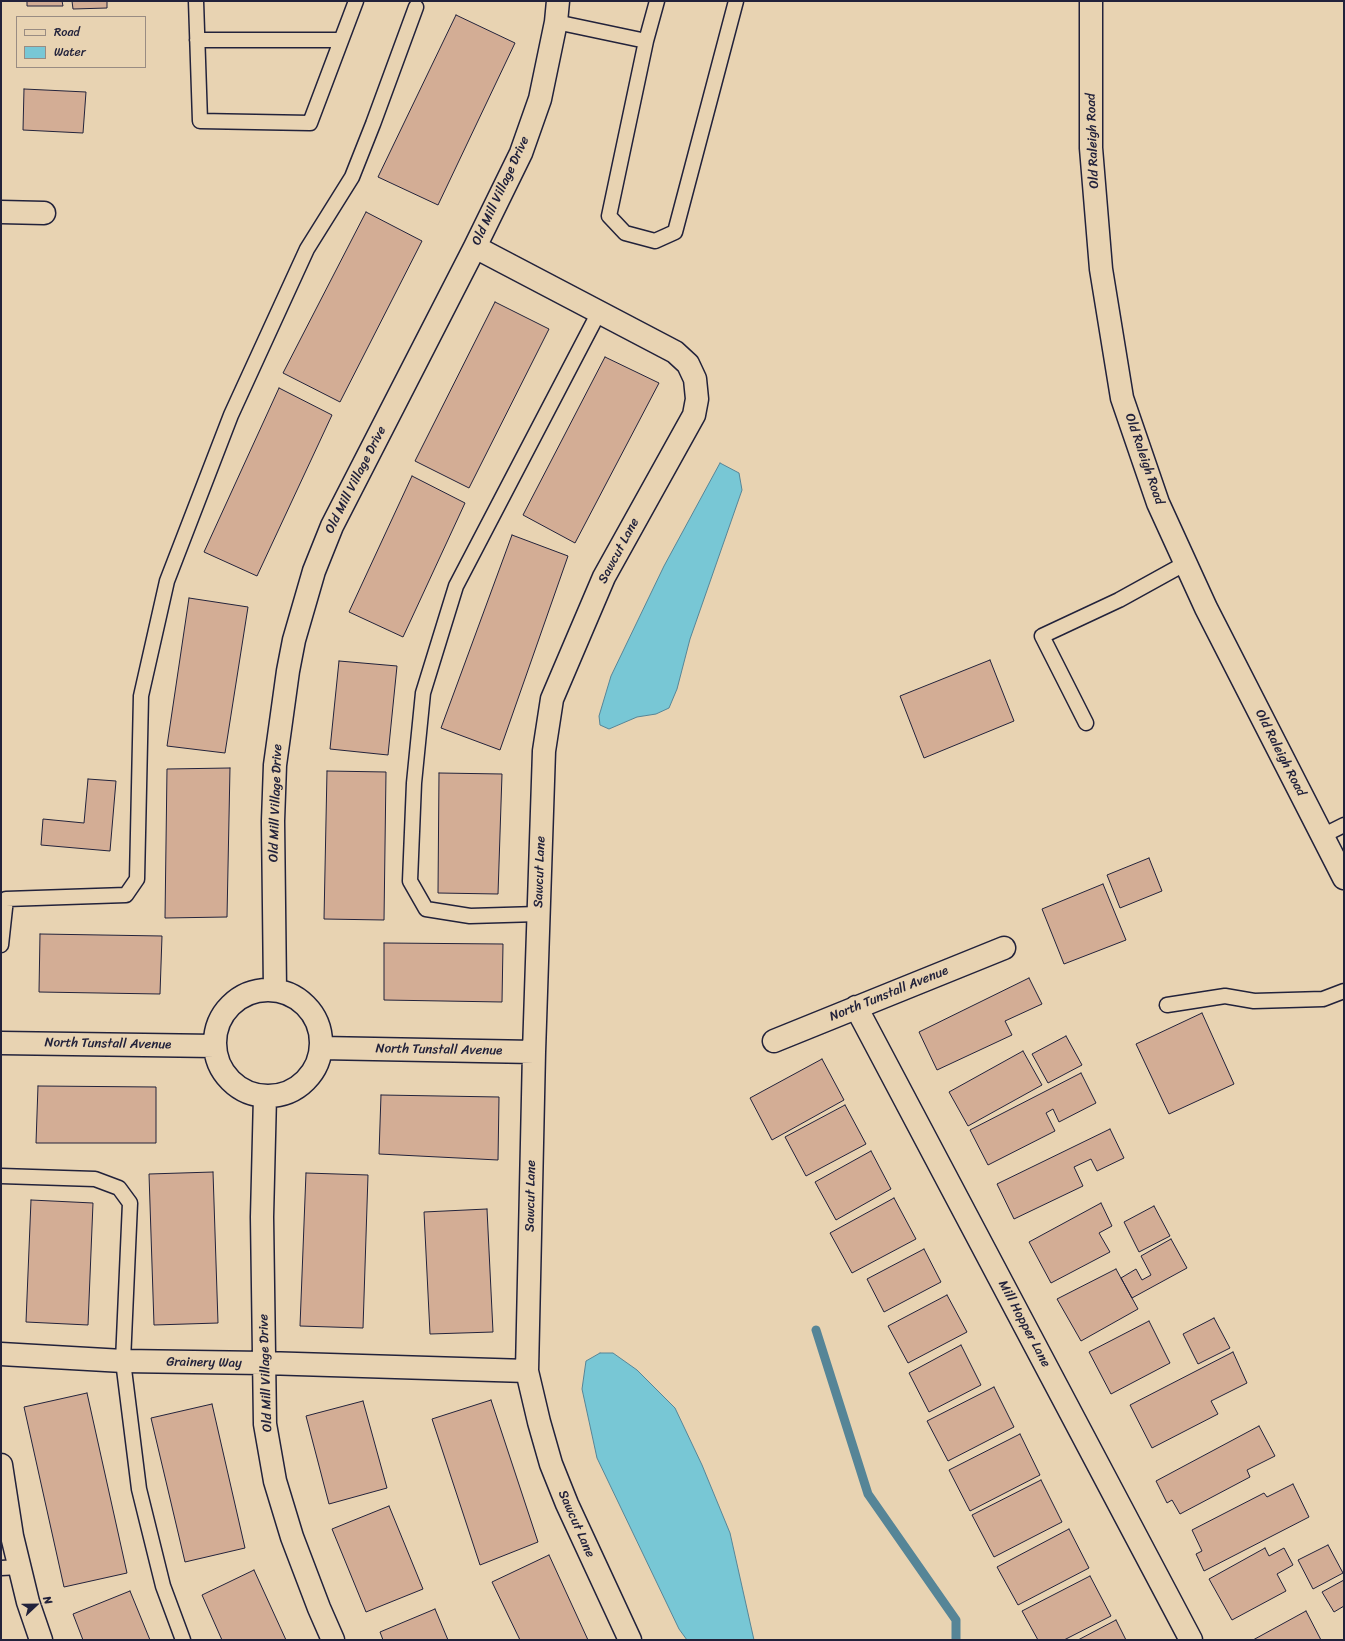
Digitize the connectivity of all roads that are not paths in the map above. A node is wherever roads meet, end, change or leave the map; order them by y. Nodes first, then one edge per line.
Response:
1 (196, 1) edge
2 (356, 1) edge
3 (558, 1) edge
4 (657, 1) edge
5 (736, 1) edge
6 (1091, 1) edge
7 (416, 7) dead end
8 (556, 22) junction
9 (197, 40) junction
10 (341, 40) junction
11 (646, 41) junction
12 (1, 212) edge
13 (44, 213) dead end
14 (475, 247) junction
15 (599, 312) junction
16 (1186, 563) junction
17 (1086, 723) dead end
18 (1344, 825) edge
19 (1322, 836) junction
20 (1344, 878) edge
21 (538, 914) junction
22 (1, 945) edge
23 (1004, 948) dead end
24 (275, 990) junction
25 (1344, 990) edge
26 (1167, 1005) dead end
27 (856, 1007) junction
28 (774, 1041) dead end
29 (1, 1043) edge
30 (215, 1046) junction
31 (321, 1048) junction
32 (534, 1052) junction
33 (265, 1096) junction
34 (1, 1176) edge
35 (1, 1354) edge
36 (123, 1361) junction
37 (264, 1364) junction
38 (527, 1371) junction
39 (1, 1465) edge
40 (10, 1567) edge
41 (41, 1640) edge
42 (183, 1640) edge
43 (332, 1640) edge
44 (630, 1640) edge
45 (1192, 1640) edge

1 - 9 lane
2 - 10 lane
3 - 8 street, Old Mill Village Drive
4 - 11 lane
5 - 11 lane
6 - 16 street, Old Raleigh Road
7 - 22 lane
8 - 11 lane
8 - 14 street, Old Mill Village Drive
9 - 10 lane
9 - 10 lane
12 - 13 street
14 - 15 street, Sawcut Lane
14 - 24 street, Old Mill Village Drive
15 - 21 street, Sawcut Lane
15 - 21 lane
16 - 17 lane
16 - 19 street, Old Raleigh Road
18 - 19 lane
19 - 20 street, Old Raleigh Road
21 - 32 street, Sawcut Lane
23 - 27 street, North Tunstall Avenue
24 - 30 street
24 - 31 street
25 - 26 lane
27 - 28 street, North Tunstall Avenue
27 - 45 street, Mill Hopper Lane
29 - 30 street, North Tunstall Avenue
30 - 33 street
31 - 32 street, North Tunstall Avenue
31 - 33 street
32 - 38 street, Sawcut Lane
33 - 37 street, Old Mill Village Drive
34 - 36 lane
35 - 36 street, Grainery Way
36 - 37 street, Grainery Way
36 - 42 lane
37 - 38 street, Grainery Way
37 - 43 street, Old Mill Village Drive
38 - 44 street, Sawcut Lane
39 - 40 street
40 - 41 street

